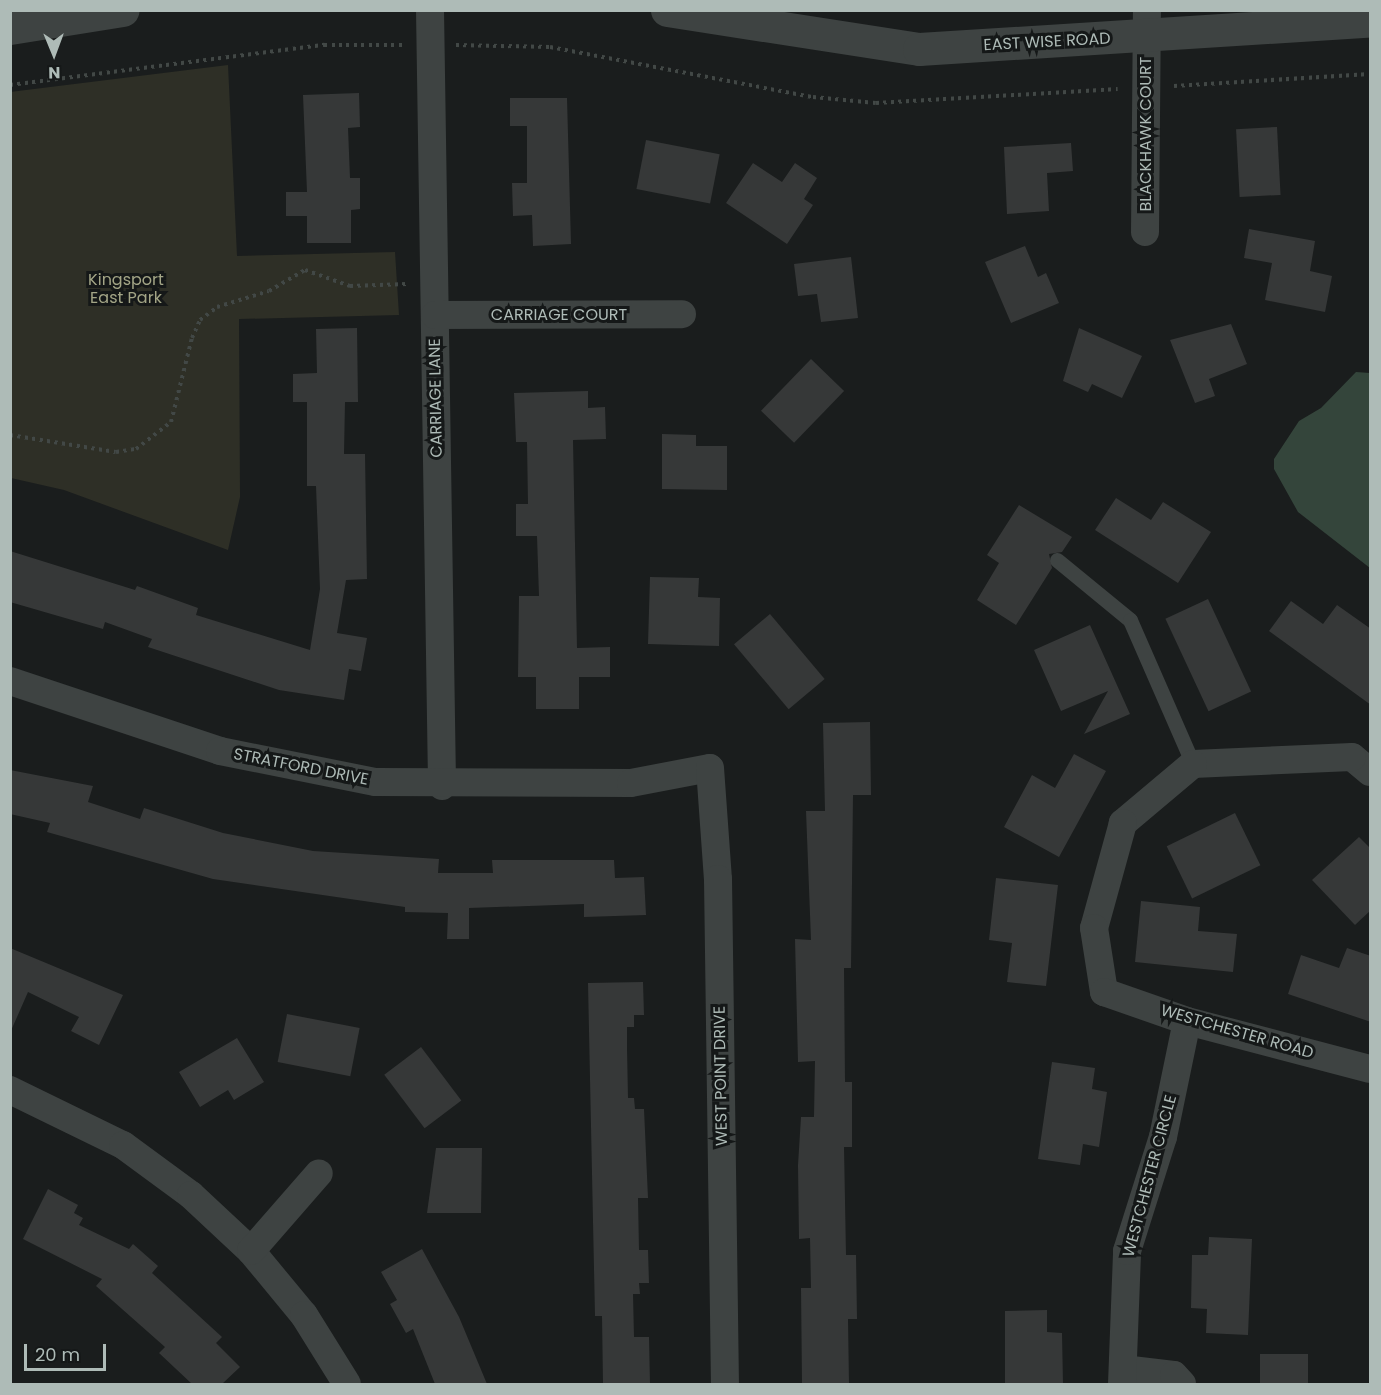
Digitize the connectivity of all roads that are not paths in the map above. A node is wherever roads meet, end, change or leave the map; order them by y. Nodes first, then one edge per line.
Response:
1 (123, 10) edge
2 (430, 10) edge
3 (667, 10) edge
4 (1371, 21) edge
5 (1147, 23) edge
6 (10, 28) edge
7 (1145, 232) dead end
8 (682, 314) dead end
9 (435, 315) junction
10 (1057, 560) dead end
11 (10, 681) edge
12 (1193, 764) junction
13 (710, 768) joint
14 (1371, 772) edge
15 (442, 786) junction
16 (1187, 1021) junction
17 (1371, 1069) edge
18 (10, 1090) edge
19 (319, 1173) dead end
20 (251, 1251) junction
21 (1122, 1377) edge
22 (346, 1384) edge
23 (725, 1384) edge
24 (1182, 1384) edge

1 - 6 street
2 - 9 street, CARRIAGE LANE
3 - 5 street, EAST WISE ROAD
4 - 5 street, EAST WISE ROAD
5 - 7 street, BLACKHAWK COURT
8 - 9 street, CARRIAGE COURT
9 - 15 street, CARRIAGE LANE
10 - 12 lane
11 - 15 street, STRATFORD DRIVE
12 - 14 street
12 - 16 street, WESTCHESTER ROAD
13 - 15 street, STRATFORD DRIVE
13 - 23 street, WEST POINT DRIVE
16 - 17 street, WESTCHESTER ROAD
16 - 21 street, WESTCHESTER CIRCLE
18 - 20 street
19 - 20 street
20 - 22 street
21 - 24 street, WESTCHESTER CIRCLE

